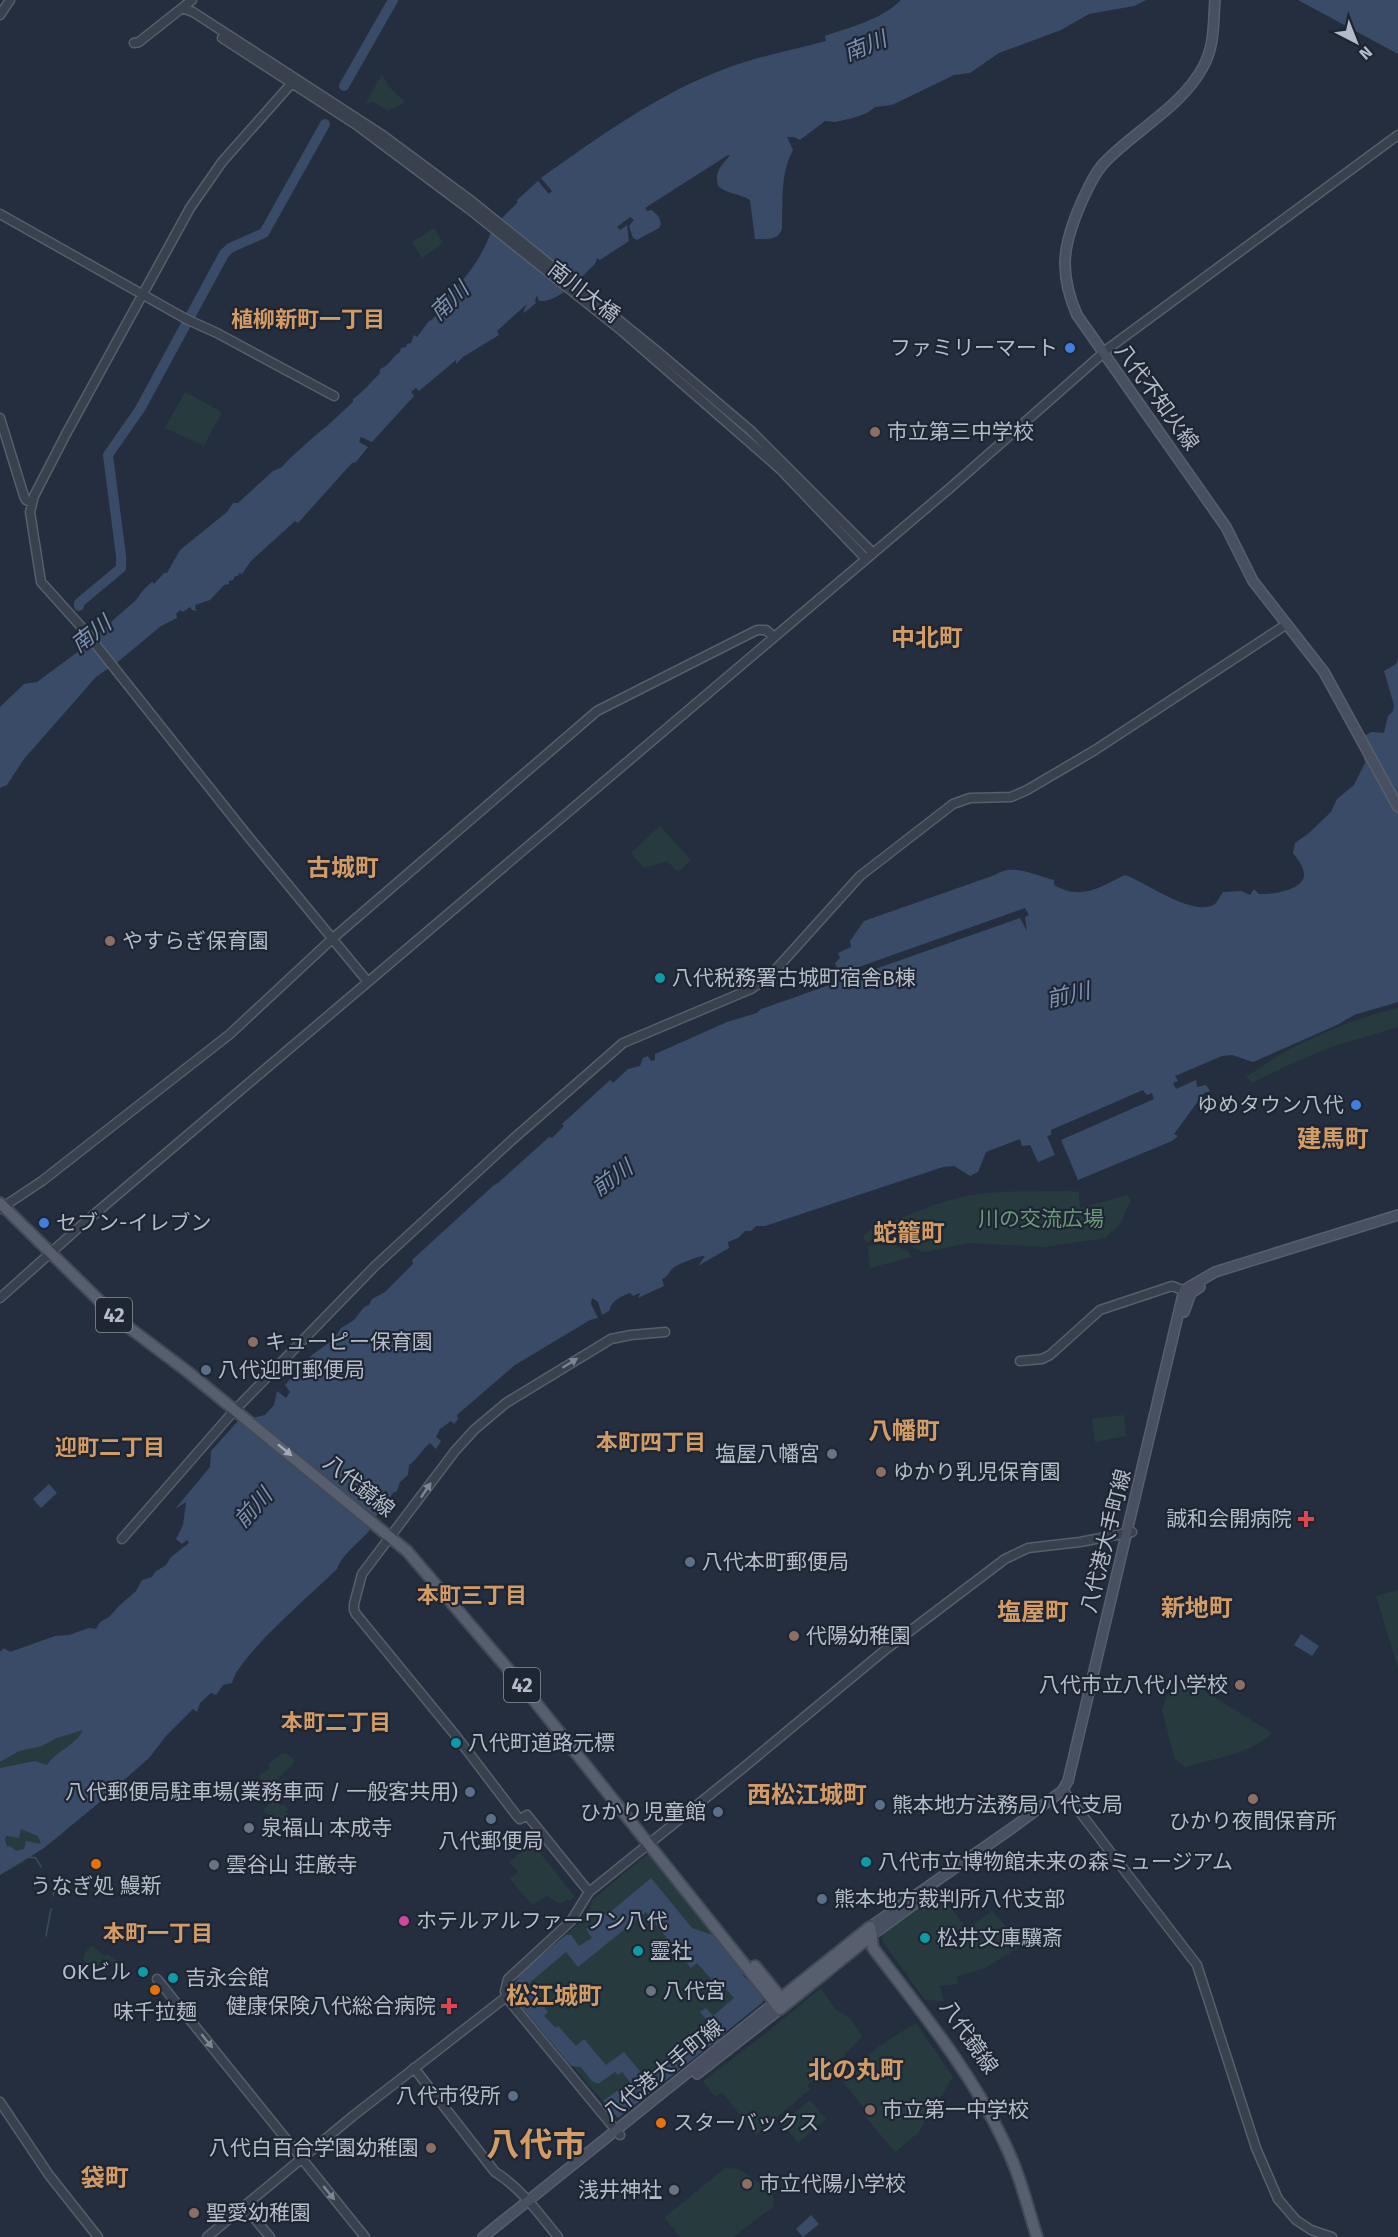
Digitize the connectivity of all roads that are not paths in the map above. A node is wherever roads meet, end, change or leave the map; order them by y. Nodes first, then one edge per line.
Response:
1 (10, 0) edge
2 (192, 0) edge
3 (1214, 3) edge
4 (182, 8) junction
5 (0, 15) edge
6 (134, 43) dead end
7 (289, 74) junction
8 (291, 84) junction
9 (1398, 135) edge
10 (471, 206) junction
11 (0, 214) edge
12 (143, 293) junction
13 (601, 310) junction
14 (1103, 354) junction
15 (334, 396) dead end
16 (0, 418) edge
17 (32, 503) junction
18 (869, 556) junction
19 (1287, 624) junction
20 (774, 637) junction
21 (1398, 807) edge
22 (332, 939) junction
23 (368, 982) junction
24 (1, 1206) edge
25 (1398, 1215) edge
26 (1398, 1221) edge
27 (50, 1253) junction
28 (1188, 1292) junction
29 (0, 1298) edge
30 (665, 1332) dead end
31 (1020, 1361) dead end
32 (237, 1412) junction
33 (1130, 1532) junction
34 (388, 1535) junction
35 (122, 1539) dead end
36 (1066, 1794) junction
37 (649, 1843) junction
38 (589, 1892) junction
39 (871, 1931) junction
40 (157, 1979) dead end
41 (506, 1997) junction
42 (780, 2004) junction
43 (414, 2068) junction
44 (0, 2102) edge
45 (618, 2133) junction
46 (301, 2159) junction
47 (530, 2204) junction
48 (244, 2206) junction
49 (98, 2237) edge
50 (207, 2237) edge
51 (270, 2237) edge
52 (365, 2237) edge
53 (483, 2237) edge
54 (492, 2237) edge
55 (558, 2237) edge
56 (1037, 2237) edge
57 (1044, 2237) edge
58 (1332, 2237) edge

1 - 5 street
2 - 4 street
3 - 14 main road, 八代不知火線
4 - 6 street
4 - 7 street
4 - 8 street
7 - 8 street
7 - 10 street
8 - 10 street
8 - 12 street
9 - 14 street
10 - 13 street, 南川大橋
11 - 12 street
12 - 15 street
12 - 17 street
13 - 18 street
13 - 18 street, 南川大橋
14 - 18 street
14 - 19 main road, 八代不知火線
16 - 17 street
17 - 22 street
18 - 20 street
19 - 21 main road, 八代不知火線
19 - 32 street
20 - 22 street
20 - 23 street
22 - 23 street
22 - 24 street
23 - 27 street
24 - 27 main road, 八代鏡線 / 42
25 - 28 main road
26 - 28 main road
27 - 29 street
27 - 32 main road, 八代鏡線 / 42
28 - 31 street
28 - 33 main road, 八代港大手町線
34 -> 30 street
32 -> 34 main road, 八代鏡線 / 42
32 - 35 street
33 - 36 main road, 八代港大手町線
33 - 37 street
33 - 39 main road, 八代港大手町線
34 - 37 main road, 八代鏡線 / 42
34 - 38 street
36 - 39 main road
36 - 58 street
37 - 38 street
37 - 42 main road, 八代鏡線 / 42
38 - 41 street
39 - 42 main road
39 - 56 main road, 八代鏡線
39 - 57 main road, 八代鏡線
40 -> 46 street
41 - 43 street
41 - 45 street
42 - 45 main road, 八代港大手町線
43 - 46 street
43 - 47 street
44 - 49 street
45 - 47 main road, 八代港大手町線
46 - 48 street
46 -> 52 street
47 - 53 main road, 八代港大手町線
47 - 54 main road, 八代港大手町線
47 - 55 street
48 - 50 street
48 - 51 street

